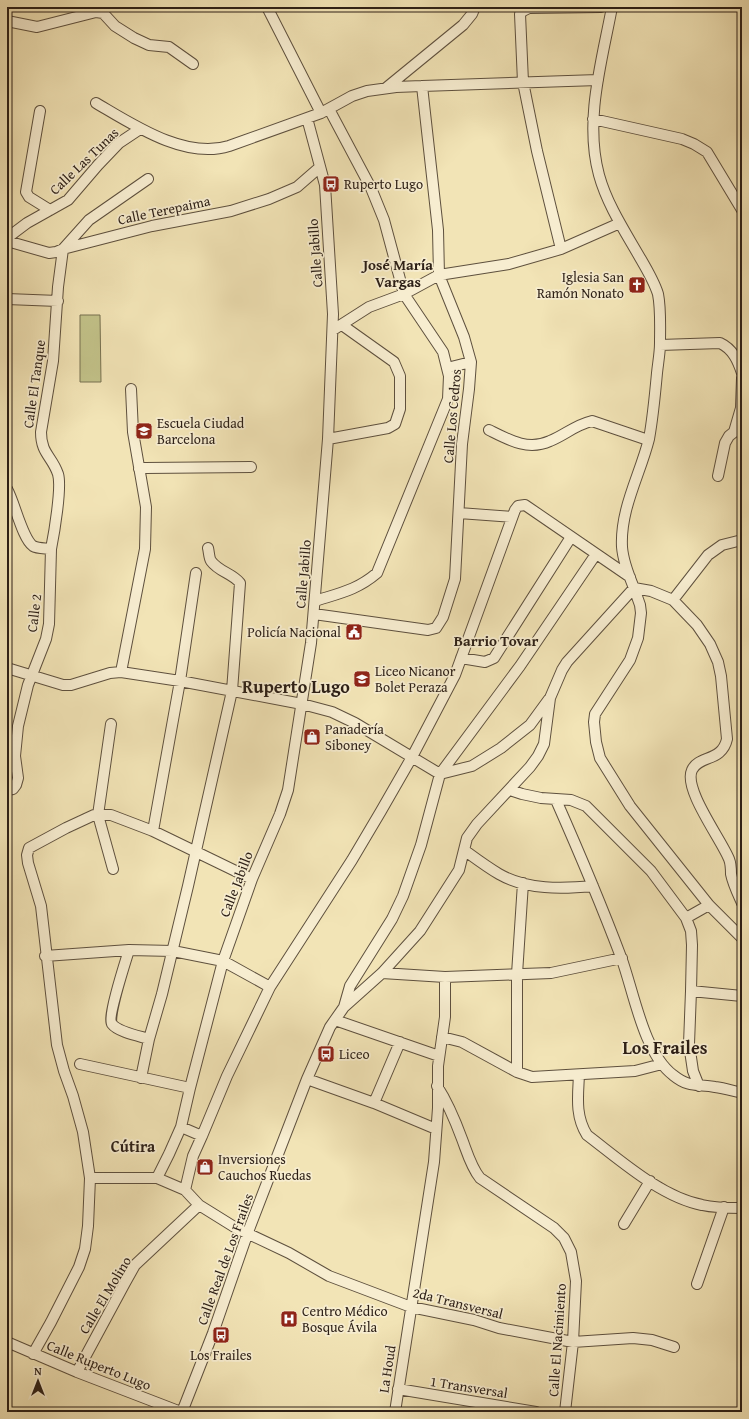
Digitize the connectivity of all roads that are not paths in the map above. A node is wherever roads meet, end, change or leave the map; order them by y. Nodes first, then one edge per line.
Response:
1 (267, 7) edge
2 (475, 7) edge
3 (601, 7) edge
4 (612, 7) edge
5 (7, 21) edge
6 (193, 64) dead end
7 (598, 80) junction
8 (523, 82) junction
9 (422, 86) junction
10 (386, 88) junction
11 (96, 103) dead end
12 (40, 111) dead end
13 (324, 111) junction
14 (307, 118) junction
15 (593, 119) junction
16 (140, 129) junction
17 (320, 167) junction
18 (148, 179) dead end
19 (50, 210) junction
20 (742, 210) edge
21 (620, 223) junction
22 (7, 239) edge
23 (561, 248) junction
24 (63, 249) junction
25 (439, 275) junction
26 (404, 294) junction
27 (7, 299) edge
28 (58, 301) junction
29 (337, 327) junction
30 (660, 345) junction
31 (471, 362) junction
32 (447, 368) junction
33 (742, 374) edge
34 (742, 378) edge
35 (131, 388) dead end
36 (742, 408) edge
37 (489, 430) dead end
38 (738, 434) edge
39 (328, 439) junction
40 (648, 440) junction
41 (251, 467) dead end
42 (139, 469) junction
43 (718, 476) dead end
44 (7, 489) edge
45 (459, 513) junction
46 (512, 517) junction
47 (571, 537) junction
48 (742, 540) edge
49 (208, 548) dead end
50 (51, 549) junction
51 (596, 554) junction
52 (196, 573) dead end
53 (630, 577) junction
54 (634, 588) junction
55 (672, 600) junction
56 (315, 601) junction
57 (314, 614) junction
58 (461, 658) junction
59 (7, 668) edge
60 (121, 672) junction
61 (31, 676) junction
62 (180, 681) junction
63 (232, 691) junction
64 (550, 698) junction
65 (302, 704) junction
66 (111, 724) dead end
67 (412, 757) junction
68 (440, 774) junction
69 (7, 790) edge
70 (510, 790) junction
71 (556, 800) junction
72 (98, 815) junction
73 (153, 831) junction
74 (464, 850) junction
75 (196, 853) junction
76 (113, 869) dead end
77 (252, 879) junction
78 (523, 883) junction
79 (593, 886) junction
80 (742, 903) edge
81 (709, 905) junction
82 (686, 918) junction
83 (742, 938) edge
84 (129, 950) junction
85 (172, 951) junction
86 (46, 956) junction
87 (622, 958) junction
88 (223, 961) junction
89 (382, 973) junction
90 (517, 974) junction
91 (445, 976) junction
92 (270, 988) junction
93 (692, 991) junction
94 (742, 996) edge
95 (344, 1007) junction
96 (335, 1020) junction
97 (442, 1037) junction
98 (149, 1039) junction
99 (400, 1042) junction
100 (439, 1056) junction
101 (80, 1064) dead end
102 (662, 1064) junction
103 (516, 1072) junction
104 (579, 1075) junction
105 (140, 1078) junction
106 (307, 1079) junction
107 (437, 1085) junction
108 (699, 1086) junction
109 (190, 1088) junction
110 (742, 1093) edge
111 (374, 1103) junction
112 (181, 1127) junction
113 (436, 1129) junction
114 (202, 1136) junction
115 (90, 1178) junction
116 (157, 1178) junction
117 (650, 1182) junction
118 (185, 1190) junction
119 (199, 1205) junction
120 (724, 1207) junction
121 (742, 1208) edge
122 (624, 1224) dead end
123 (248, 1232) junction
124 (697, 1284) dead end
125 (411, 1307) junction
126 (7, 1342) edge
127 (573, 1342) junction
128 (674, 1347) dead end
129 (33, 1354) junction
130 (77, 1372) junction
131 (398, 1389) junction
132 (472, 1401) junction
133 (181, 1412) edge
134 (394, 1412) edge
135 (470, 1412) edge
136 (536, 1412) edge
137 (565, 1412) edge

1 - 13 street
2 - 10 street
3 - 8 street
4 - 7 street
5 - 6 street
7 - 8 street
7 - 15 street
8 - 9 street
8 - 23 street
9 - 10 street
9 - 25 street, Calle Los Cedros
10 - 13 street
11 - 16 street
12 - 19 street
13 - 14 street
13 - 26 street
14 - 16 street
14 - 17 street, Calle Jabillo
15 - 20 street
15 - 21 street
16 - 19 street, Calle Las Tunas
17 - 24 street, Calle Terepaima
17 - 29 street, Calle Jabillo
18 - 24 street
19 - 22 street, Calle Las Tunas
21 - 23 street
21 - 30 street
22 - 24 street, Calle Terepaima
23 - 25 street
24 - 28 street, Calle El Tanque
25 - 26 street
25 - 31 street, Calle Los Cedros
26 - 29 street
26 - 32 street
27 - 28 street
28 - 50 street, Calle El Tanque
29 - 39 street, Calle Jabillo
29 - 39 street
30 - 33 street
30 - 40 street
31 - 32 street
31 - 45 street, Calle Los Cedros
32 - 56 street
34 - 36 street
35 - 42 street
36 - 38 street
37 - 40 street
38 - 43 street
39 - 56 street, Calle Jabillo
40 - 53 street
41 - 42 street
42 - 60 street
44 - 50 street
45 - 46 street
45 - 57 street, Calle Los Cedros
46 - 47 street
46 - 58 street
47 - 51 street
47 - 58 street
48 - 55 street
49 - 63 street
50 - 61 street, Calle 2
51 - 53 street
51 - 68 street
52 - 62 street
53 - 54 street
54 - 55 street
54 - 64 street
54 - 81 street
55 - 80 street
56 - 57 street, Calle Jabillo
57 - 65 street, Calle Jabillo
58 - 67 street
59 - 61 street
60 - 61 street
60 - 62 street
61 - 69 street, Calle 2
62 - 63 street
62 - 73 street
63 - 65 street
63 - 75 street
64 - 68 street
64 - 70 street
65 - 67 street
65 - 77 street, Calle Jabillo
66 - 72 street
67 - 68 street
67 - 92 street
68 - 95 street
70 - 71 street
70 - 74 street
71 - 79 street
71 - 82 street
72 - 73 street
72 - 76 street
72 - 86 street
73 - 75 street
74 - 78 street
74 - 89 street
75 - 77 street
75 - 85 street
77 - 88 street, Calle Jabillo
78 - 79 street
78 - 90 street
79 - 87 street
81 - 82 street
81 - 83 street
82 - 93 street
84 - 85 street
84 - 86 street
84 - 98 street
85 - 88 street
85 - 98 street
86 - 115 street
87 - 90 street
87 - 102 street
88 - 92 street
88 - 109 street, Calle Jabillo
89 - 91 street
89 - 95 street
90 - 91 street
90 - 103 street
91 - 97 street, La Houd
92 - 114 street
93 - 94 street
93 - 108 street
95 - 96 street, Calle Real de Los Frailes
96 - 99 street
96 - 106 street, Calle Real de Los Frailes
97 - 100 street, La Houd
97 - 103 street
98 - 105 street
99 - 100 street
99 - 111 street
100 - 107 street, La Houd
101 - 105 street
102 - 104 street
102 - 108 street
103 - 104 street
104 - 117 street
105 - 109 street
106 - 111 street
106 - 123 street, Calle Real de Los Frailes
107 - 113 street, La Houd
107 - 127 street, Calle El Nacimiento
108 - 110 street
109 - 112 street, Calle Jabillo
111 - 113 street
112 - 114 street
112 - 116 street, Calle Jabillo
113 - 125 street, La Houd
114 - 118 street
115 - 116 street
115 - 129 street
116 - 118 street
117 - 120 street
117 - 122 street
118 - 119 street, 2da Transversal
119 - 123 street, 2da Transversal
119 - 130 street, Calle El Molino
120 - 121 street
120 - 124 street
123 - 125 street, 2da Transversal
123 - 133 street, Calle Real de Los Frailes
125 - 127 street, 2da Transversal
125 - 131 street, La Houd
126 - 129 street, Calle Ruperto Lugo
127 - 128 street, 2da Transversal
127 - 137 street, Calle El Nacimiento
129 - 130 street, Calle Ruperto Lugo
130 - 133 street, Calle Ruperto Lugo
131 - 132 street, 1 Transversal
131 - 134 street, La Houd
132 - 135 street
132 - 136 street, 1 Transversal

